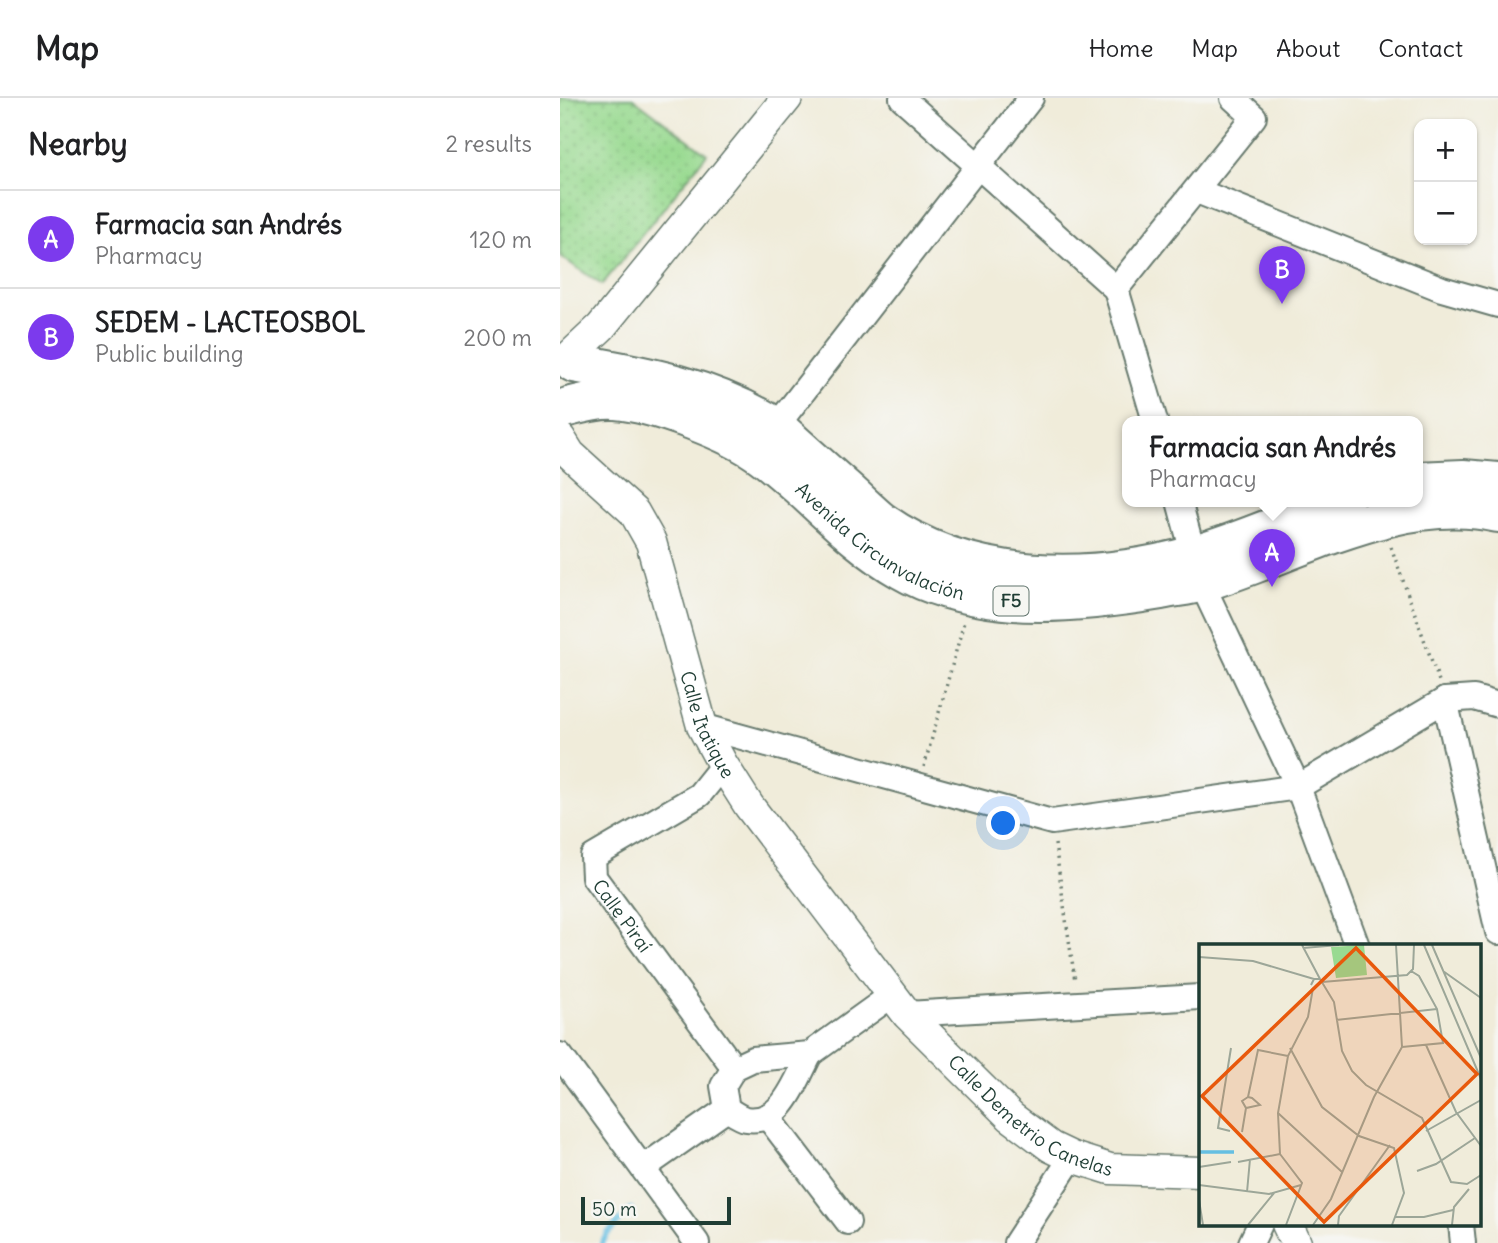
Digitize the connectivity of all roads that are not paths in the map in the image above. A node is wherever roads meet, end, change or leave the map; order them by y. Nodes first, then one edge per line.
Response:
1 (787, 98) edge
2 (902, 98) edge
3 (1031, 98) edge
4 (1233, 98) edge
5 (978, 166) junction
6 (1197, 191) junction
7 (1116, 289) junction
8 (1498, 305) edge
9 (567, 359) edge
10 (1154, 416) edge
11 (563, 419) edge
12 (766, 439) junction
13 (1423, 481) edge
14 (1498, 482) edge
15 (1181, 507) edge
16 (1331, 507) edge
17 (1498, 513) edge
18 (1198, 568) junction
19 (1445, 700) junction
20 (1498, 705) edge
21 (702, 726) junction
22 (723, 765) junction
23 (1297, 787) junction
24 (1498, 932) edge
25 (1356, 944) edge
26 (1199, 997) edge
27 (900, 1005) junction
28 (810, 1054) junction
29 (560, 1055) edge
30 (734, 1068) junction
31 (727, 1109) junction
32 (768, 1117) junction
33 (1072, 1157) junction
34 (643, 1168) junction
35 (1199, 1172) edge
36 (848, 1222) dead end
37 (1259, 1226) edge
38 (1288, 1226) edge
39 (697, 1243) edge
40 (1016, 1243) edge
41 (1251, 1243) edge
42 (1296, 1243) edge

1 - 9 street
2 - 5 street
3 - 5 street
4 - 6 street
5 - 7 street
5 - 12 street
6 - 7 street
6 - 8 street
7 - 10 street
9 - 11 highway
9 - 12 highway, Avenida Circunvalación / F5
11 - 12 highway, Avenida Circunvalación / F5
11 - 21 street, Calle Itatique
12 - 18 highway, Avenida Circunvalación / F5
12 - 18 highway, Avenida Circunvalación / F5
13 - 14 highway
15 - 18 street
16 - 18 highway, Avenida Circunvalación / F5
17 - 18 highway, Avenida Circunvalación / F5
18 - 23 street
19 - 20 street
19 - 23 street
19 - 24 street
21 - 22 street, Calle Itatique
21 - 23 street
22 - 27 street, Calle Itatique
22 - 30 street, Calle Piraí
23 - 25 street
26 - 27 street
27 - 28 street
27 - 33 street, Calle Demetrio Canelas
28 - 30 street
28 - 32 street
29 - 34 street
30 - 31 street
31 - 32 street
31 - 34 street
32 - 36 street
33 - 35 street, Calle Demetrio Canelas
33 - 40 street
34 - 39 street
37 - 41 street
38 - 42 street

